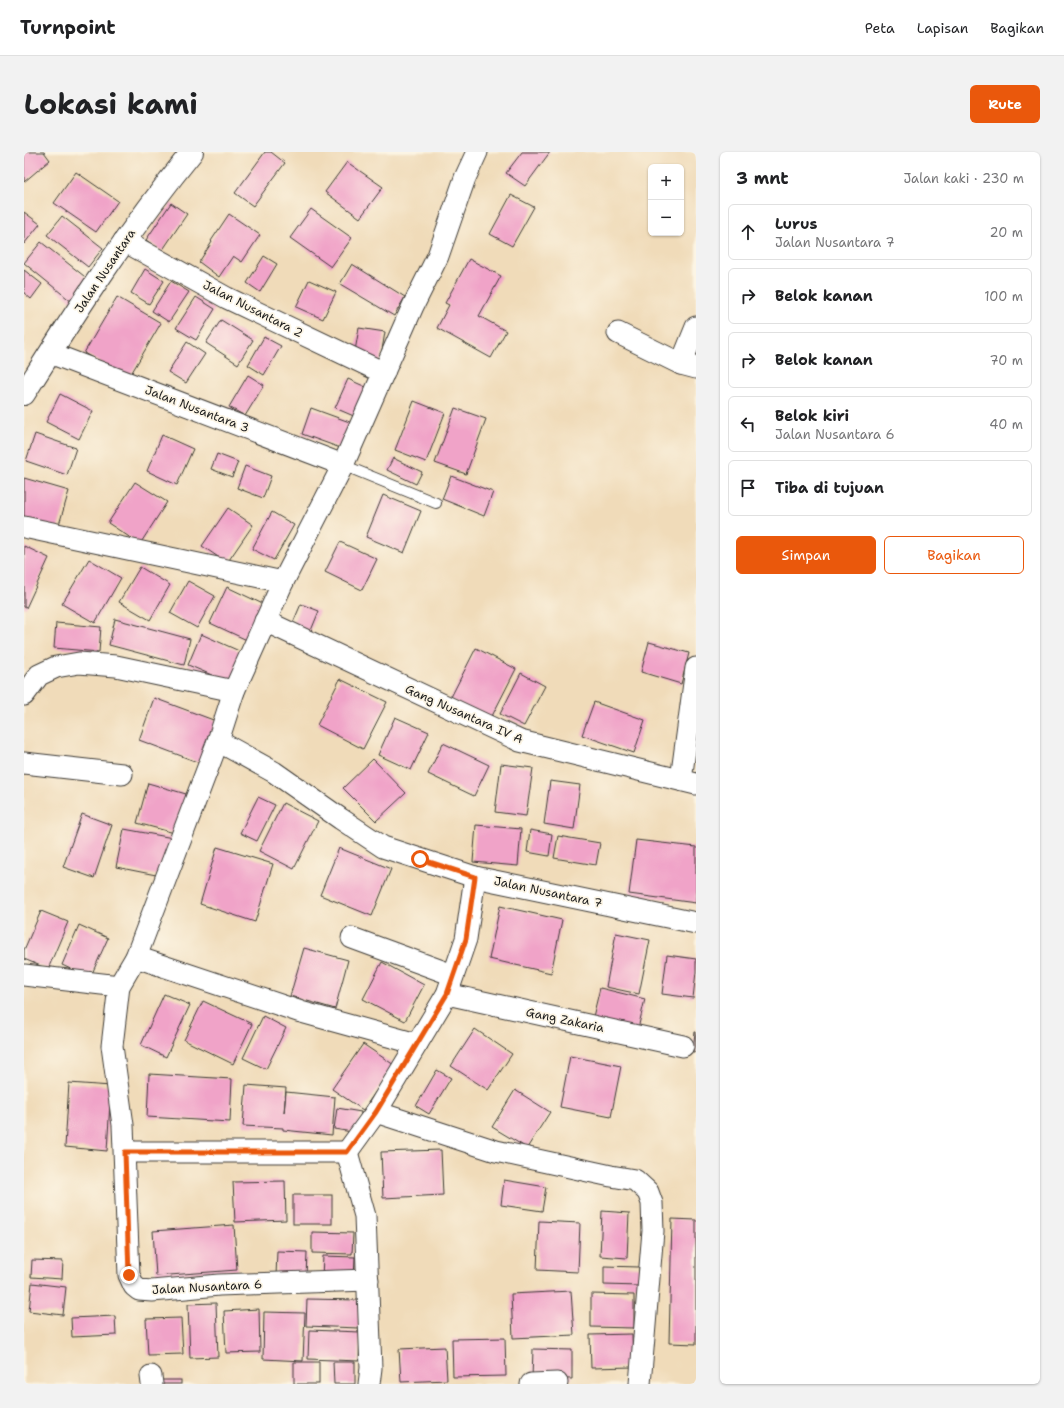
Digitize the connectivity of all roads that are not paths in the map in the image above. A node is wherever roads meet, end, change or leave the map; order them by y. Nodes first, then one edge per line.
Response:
1 (192, 152) edge
2 (477, 152) edge
3 (124, 241) junction
4 (696, 327) edge
5 (618, 333) dead end
6 (50, 353) junction
7 (689, 366) edge
8 (384, 373) junction
9 (24, 394) edge
10 (343, 465) junction
11 (436, 503) dead end
12 (24, 527) edge
13 (283, 582) junction
14 (265, 621) junction
15 (696, 668) edge
16 (234, 691) junction
17 (24, 695) edge
18 (218, 741) junction
19 (24, 763) edge
20 (122, 774) dead end
21 (689, 782) edge
22 (475, 877) junction
23 (696, 923) edge
24 (352, 938) dead end
25 (136, 957) junction
26 (24, 975) edge
27 (450, 984) junction
28 (120, 986) junction
29 (417, 1044) junction
30 (683, 1046) dead end
31 (376, 1112) junction
32 (125, 1152) junction
33 (347, 1152) junction
34 (368, 1280) junction
35 (557, 1383) edge
36 (369, 1384) edge
37 (531, 1384) edge
38 (640, 1384) edge

1 - 3 street, Jalan Nusantara
2 - 8 street
3 - 6 street, Jalan Nusantara
3 - 8 street, Jalan Nusantara 2
4 - 7 street
5 - 7 street
6 - 9 street, Jalan Nusantara
6 - 10 street, Jalan Nusantara 3
8 - 10 street
10 - 11 lane
10 - 13 street
12 - 13 street
13 - 14 street
14 - 16 street
14 - 21 street, Gang Nusantara IV A
15 - 21 street
16 - 17 street
16 - 18 street
18 - 22 street, Jalan Nusantara 7
18 - 25 street
19 - 20 street
22 - 23 street, Jalan Nusantara 7
22 - 27 street
24 - 27 street, Gang Zakaria
25 - 28 street
25 - 29 street
26 - 28 street
27 - 29 street
27 - 30 street, Gang Zakaria
28 - 32 street
29 - 31 street
31 - 33 street
31 - 38 street
32 - 33 street
32 - 34 street, Jalan Nusantara 6
33 - 34 street
34 - 36 street
35 - 37 street

